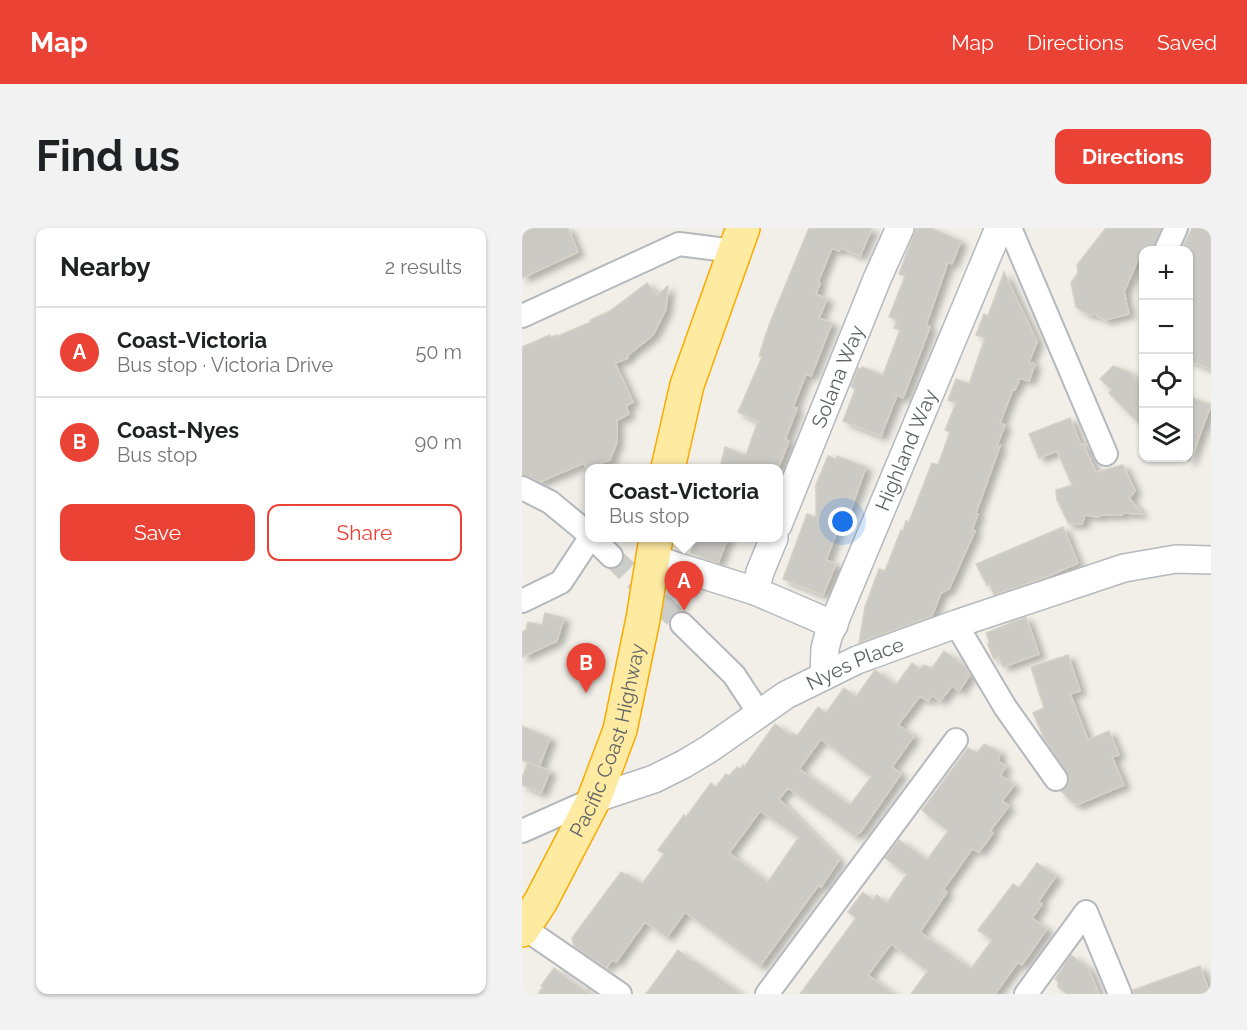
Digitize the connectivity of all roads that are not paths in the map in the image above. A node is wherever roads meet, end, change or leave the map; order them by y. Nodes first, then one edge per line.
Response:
1 (900, 228) edge
2 (999, 228) edge
3 (1010, 228) edge
4 (1176, 228) edge
5 (739, 240) edge
6 (1168, 246) edge
7 (522, 316) edge
8 (1106, 454) dead end
9 (669, 464) edge
10 (522, 488) edge
11 (783, 513) edge
12 (585, 531) edge
13 (587, 542) edge
14 (597, 542) edge
15 (772, 542) edge
16 (654, 548) edge
17 (611, 556) tunnel mouth
18 (1211, 560) edge
19 (755, 591) junction
20 (522, 601) edge
21 (682, 624) tunnel mouth
22 (956, 624) junction
23 (834, 625) junction
24 (824, 676) junction
25 (759, 713) junction
26 (956, 740) dead end
27 (1056, 779) dead end
28 (594, 799) junction
29 (522, 831) edge
30 (523, 929) edge
31 (620, 994) edge
32 (767, 994) edge
33 (1026, 994) edge
34 (1120, 994) edge

1 - 11 street, Solana Way
2 - 23 street, Highland Way
3 - 8 street
4 - 6 street
5 - 7 street
5 - 9 highway
10 - 12 street
13 - 20 street
14 - 17 street
15 - 19 street
16 - 19 street
16 - 28 highway, Pacific Coast Highway
18 - 22 street, Nyes Place
19 - 23 street
21 - 25 street
22 - 24 street, Nyes Place
22 - 27 street
23 - 24 street, Highland Way
24 - 25 street, Nyes Place
25 - 28 street, Nyes Place
26 - 32 street
28 - 29 street, Nyes Place
28 - 30 highway, Pacific Coast Highway
30 - 31 street
33 - 34 street

